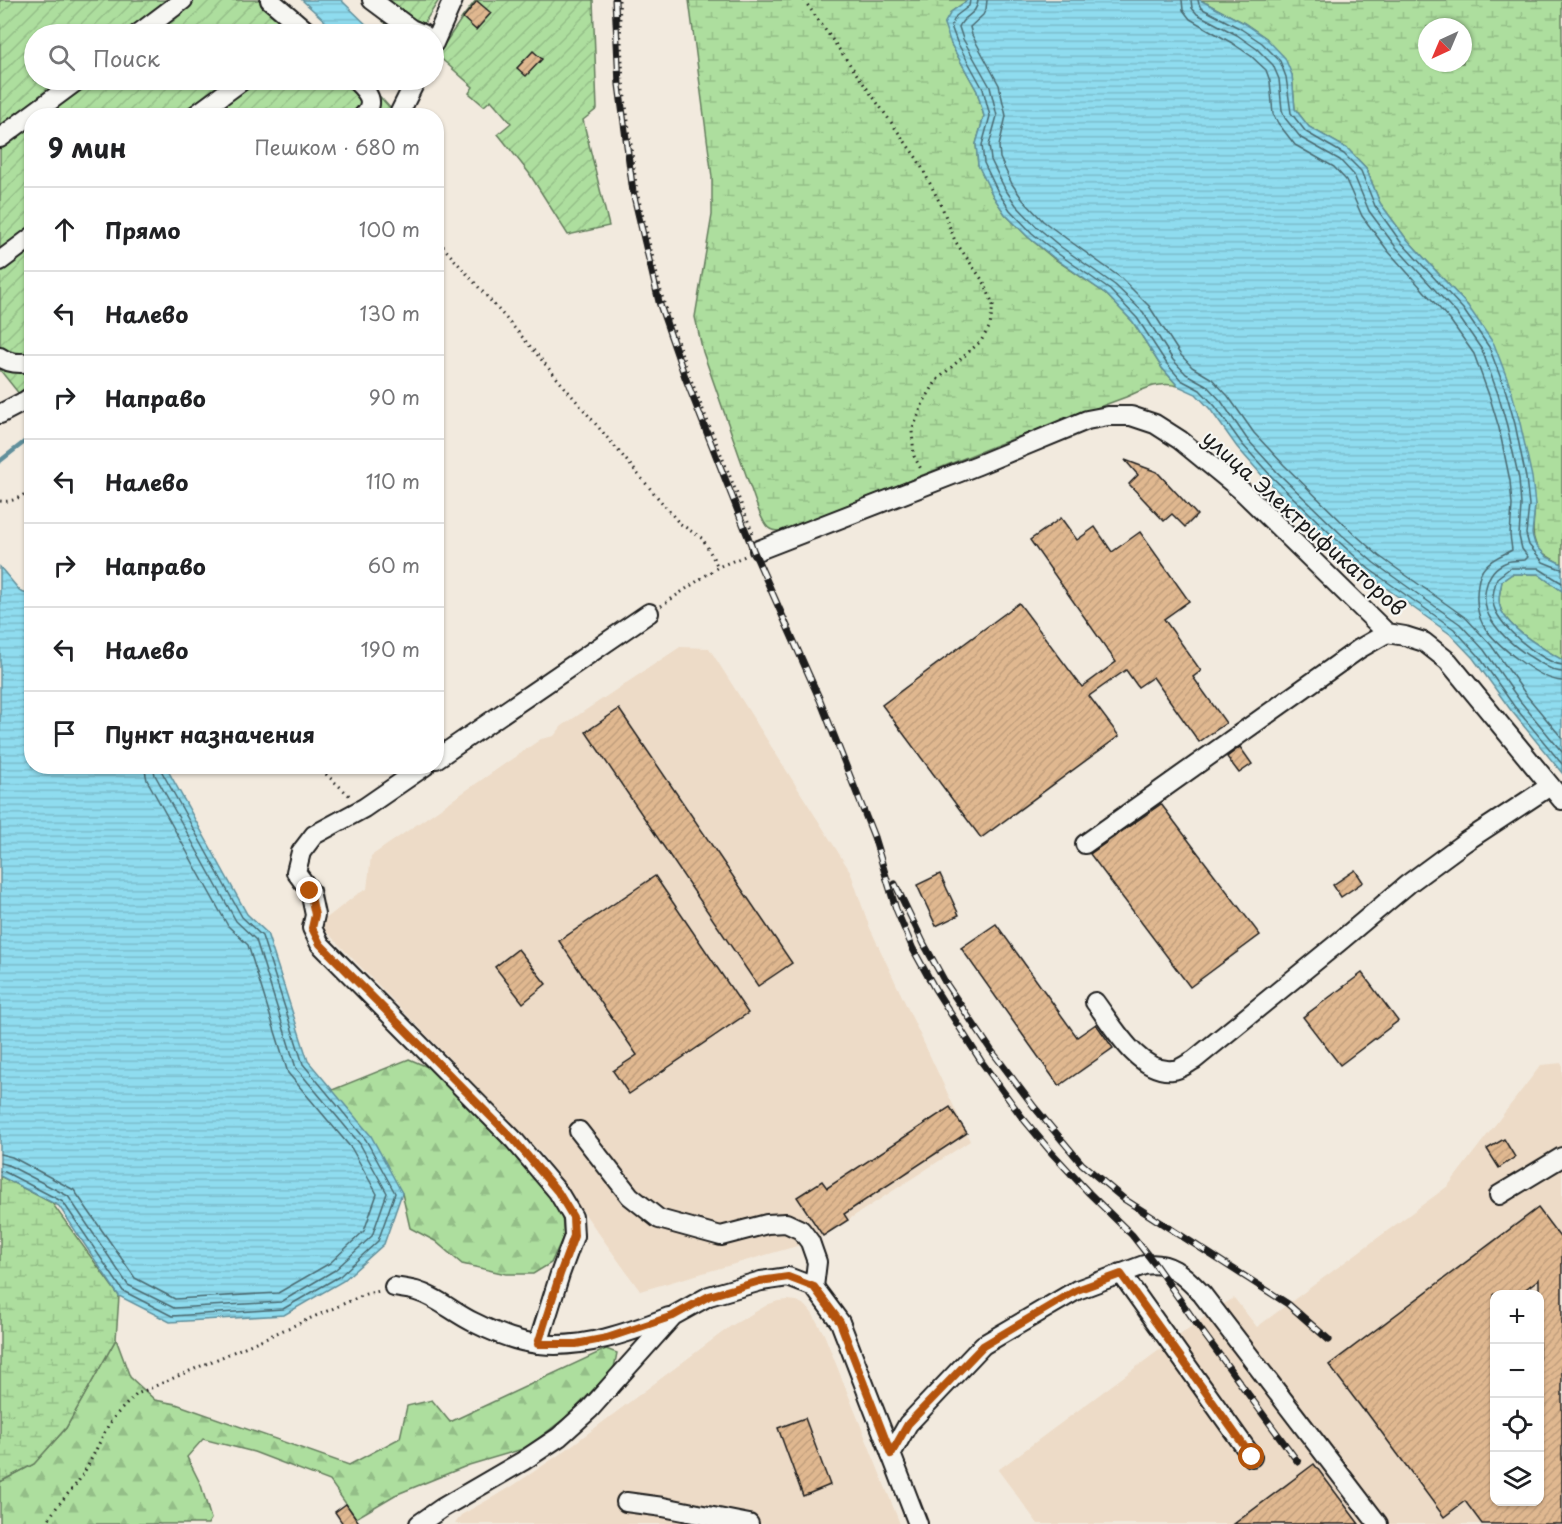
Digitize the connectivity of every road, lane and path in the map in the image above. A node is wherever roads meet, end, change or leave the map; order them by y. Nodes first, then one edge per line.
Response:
1 (183, 0) edge
2 (270, 0) edge
3 (372, 0) edge
4 (453, 0) edge
5 (620, 0) edge
6 (804, 0) edge
7 (151, 24) edge
8 (295, 24) edge
9 (404, 24) edge
10 (439, 24) edge
11 (65, 90) edge
12 (229, 90) edge
13 (365, 90) edge
14 (411, 90) edge
15 (40, 108) edge
16 (205, 108) edge
17 (369, 108) edge
18 (403, 108) edge
19 (24, 120) edge
20 (0, 138) edge
21 (24, 243) edge
22 (444, 248) edge
23 (0, 261) edge
24 (0, 357) edge
25 (24, 363) edge
26 (24, 402) edge
27 (0, 414) edge
28 (928, 484) junction
29 (24, 495) edge
30 (0, 501) edge
31 (759, 550) joint
32 (742, 557) dead end
33 (718, 567) junction
34 (649, 614) joint
35 (1387, 633) junction
36 (444, 754) edge
37 (326, 774) edge
38 (413, 774) edge
39 (1556, 793) edge
40 (364, 808) junction
41 (1085, 844) dead end
42 (1095, 1002) dead end
43 (579, 1131) dead end
44 (1562, 1157) edge
45 (1499, 1195) dead end
46 (1121, 1274) junction
47 (394, 1287) joint
48 (814, 1287) junction
49 (673, 1316) junction
50 (538, 1344) junction
51 (891, 1454) junction
52 (1252, 1457) dead end
53 (626, 1502) dead end
54 (47, 1524) edge
55 (419, 1524) edge
56 (749, 1524) edge
57 (918, 1524) edge
58 (1378, 1524) edge

1 - 7 street
2 - 8 street
3 - 9 street
4 - 10 street
5 - 31 path
6 - 28 path
11 - 15 street
12 - 16 street
13 - 17 street
14 - 18 street
19 - 20 street
21 - 23 street
22 - 33 path
24 - 25 street
26 - 27 street
28 - 31 street, улица Электрификаторов
28 - 35 street, улица Электрификаторов
29 - 30 path
32 - 33 path
33 - 34 path
34 - 36 street
35 - 39 street, улица Электрификаторов
35 - 41 street
37 - 40 path
38 - 40 street
39 - 42 street
40 - 50 street
43 - 48 street
44 - 45 street
46 - 51 street
46 - 52 street
46 - 58 street
47 - 50 street
47 - 54 path
48 - 49 street
48 - 51 street
49 - 50 street
49 - 55 street
51 - 57 street
53 - 56 street

